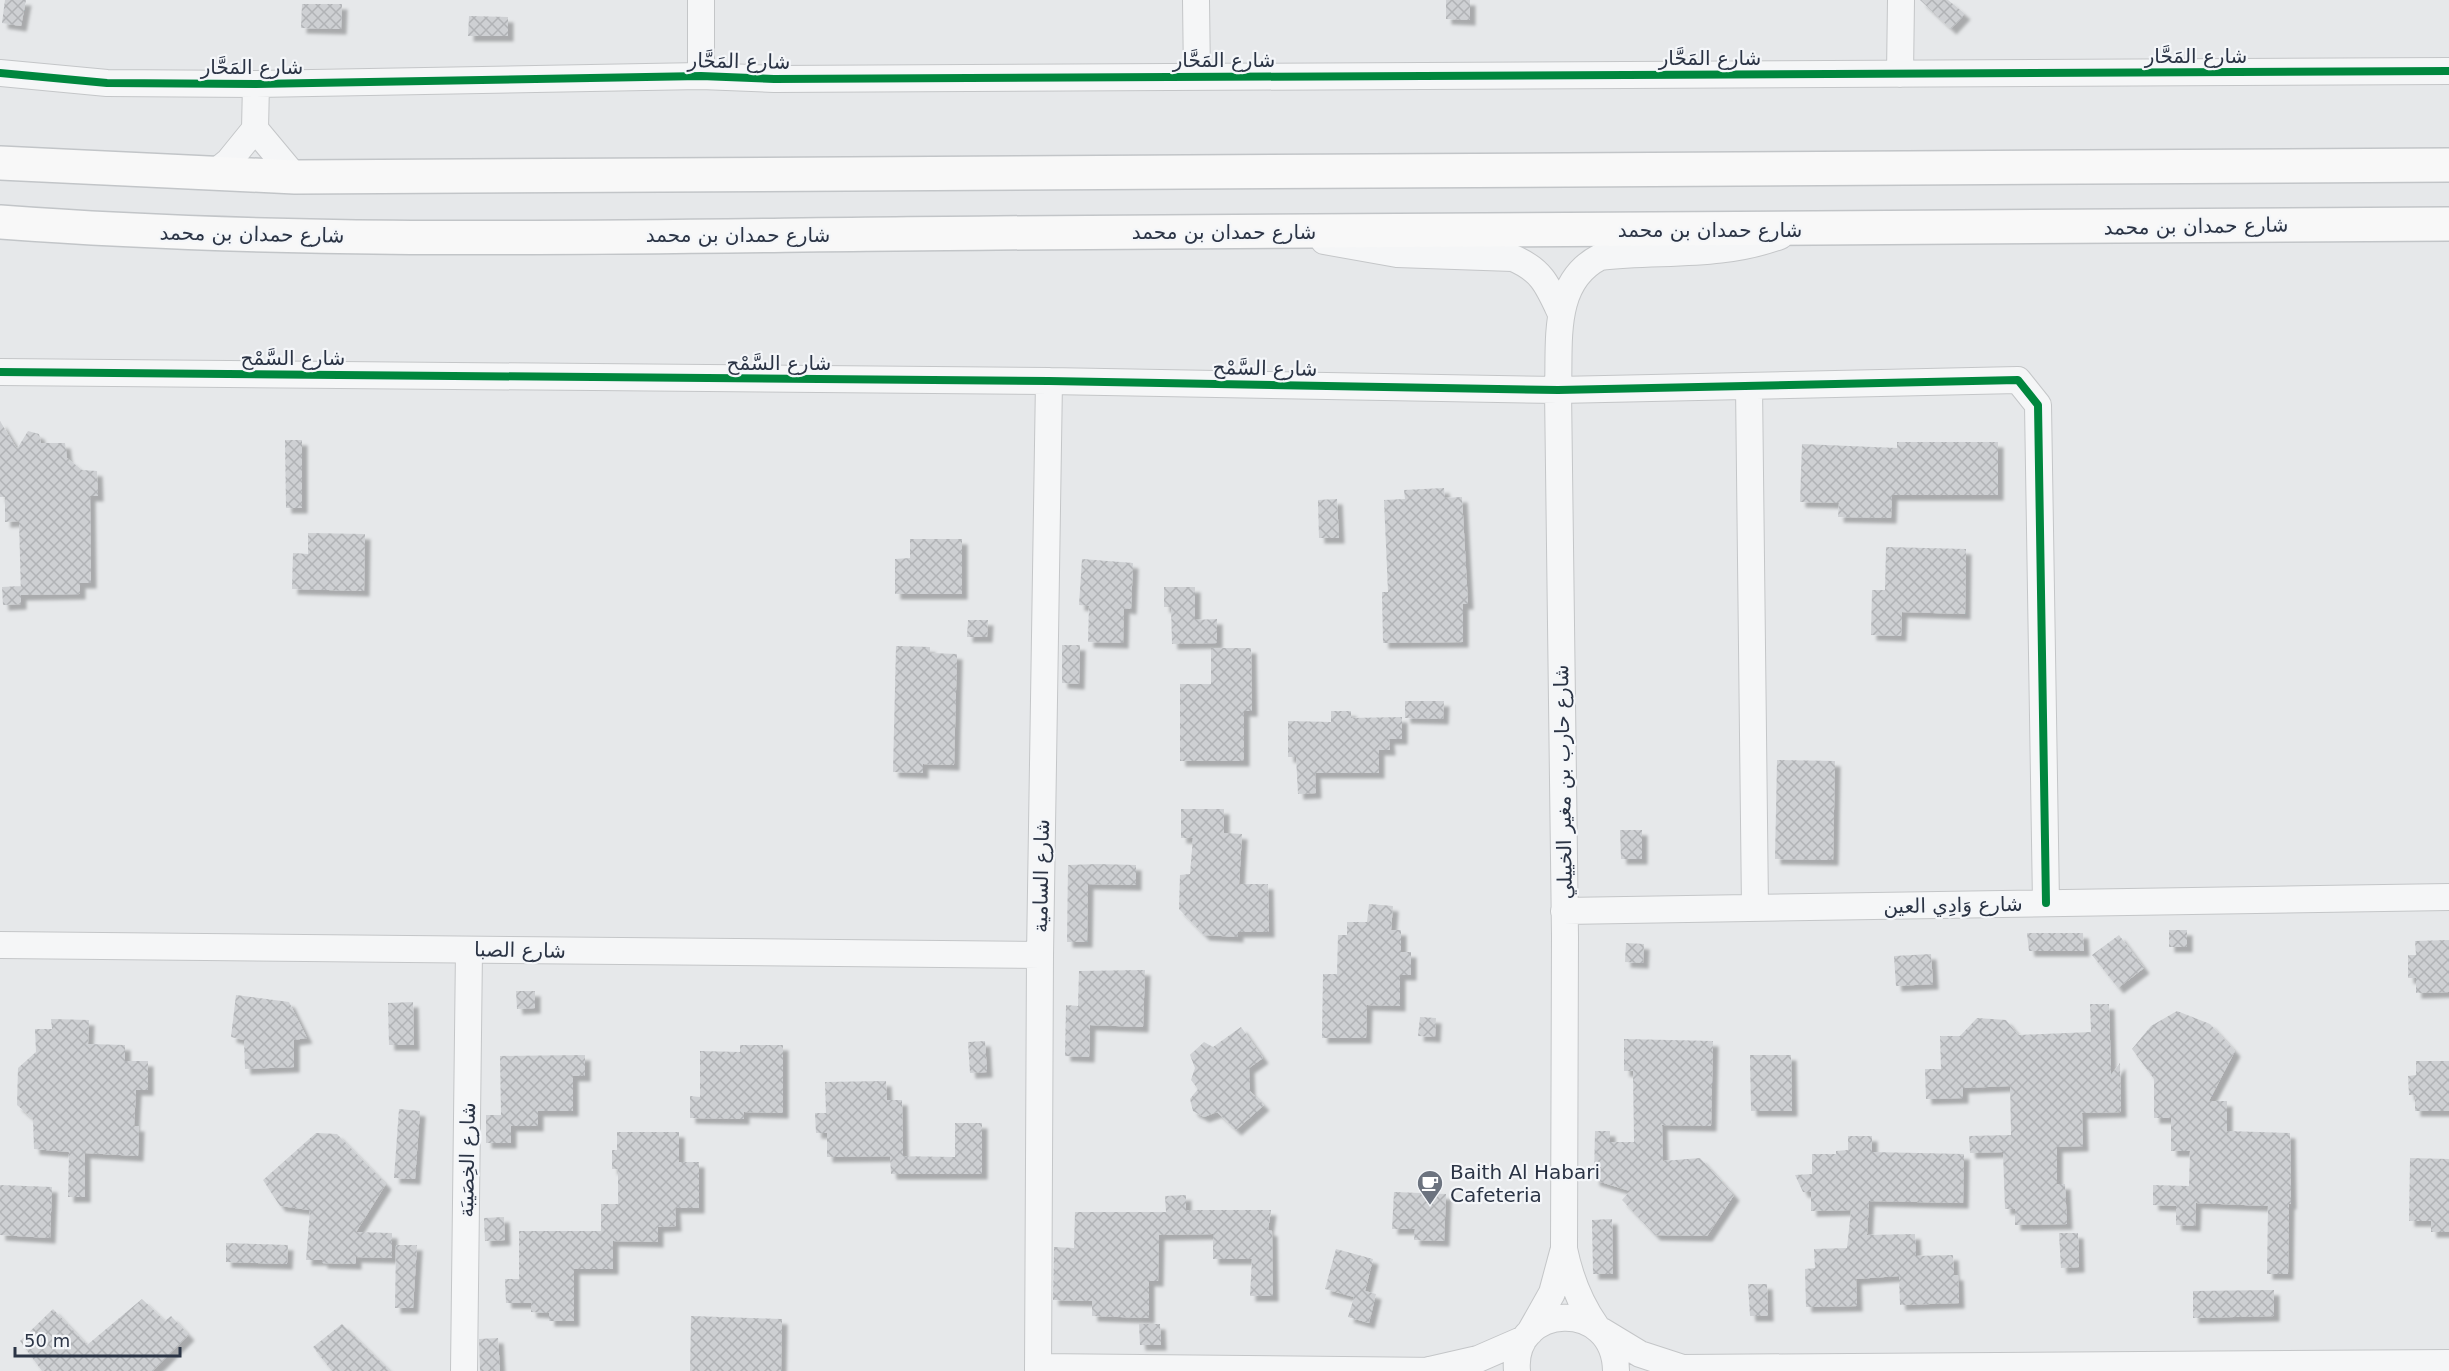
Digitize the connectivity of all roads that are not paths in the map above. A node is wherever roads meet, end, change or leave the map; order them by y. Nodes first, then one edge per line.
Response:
1 (700, 0) edge
2 (1196, 0) edge
3 (1901, 0) edge
4 (2449, 71) edge
5 (0, 74) edge
6 (1900, 74) junction
7 (701, 76) junction
8 (1197, 77) junction
9 (256, 84) junction
10 (255, 129) junction
11 (0, 163) edge
12 (2449, 165) edge
13 (213, 174) junction
14 (295, 177) junction
15 (0, 222) edge
16 (2449, 224) edge
17 (1797, 230) junction
18 (1289, 232) junction
19 (1561, 314) junction
20 (0, 372) edge
21 (1049, 381) junction
22 (1749, 386) junction
23 (1558, 390) junction
24 (2449, 897) edge
25 (2046, 903) junction
26 (1755, 908) junction
27 (1564, 910) junction
28 (0, 945) edge
29 (469, 950) junction
30 (1040, 955) junction
31 (1564, 1249) junction
32 (1598, 1328) junction
33 (1527, 1336) junction
34 (2449, 1363) edge
35 (1038, 1369) edge
36 (1435, 1370) edge
37 (1678, 1370) edge
38 (464, 1371) edge
39 (1517, 1371) edge
40 (1616, 1371) edge

1 - 7 street
2 - 8 street
3 - 6 street
4 - 6 street, شارع المَحَّار
5 - 9 street, شارع المَحَّار
6 - 8 street, شارع المَحَّار
7 - 8 street, شارع المَحَّار
7 - 9 street, شارع المَحَّار
9 - 10 street, شارع المَحَّار
10 - 13 street
10 - 14 street
11 - 13 main road
12 - 14 main road
13 - 14 main road
15 - 18 main road, شارع حمدان بن محمد
16 - 17 main road, شارع حمدان بن محمد
17 - 18 main road, شارع حمدان بن محمد
17 - 19 street, شارع حارب بن مغير الخييلي
18 - 19 street, شارع حارب بن مغير الخييلي
19 - 23 street, شارع حارب بن مغير الخييلي
20 - 21 street, شارع السَّمْح
21 - 23 street, شارع السَّمْح
21 - 30 street, شارع السامية
22 - 23 street, شارع السَّمْح
22 - 25 street, شارع السَّمْح
22 - 26 street
23 - 27 street, شارع حارب بن مغير الخييلي
24 - 25 street, شارع وَادِي العين
25 - 26 street, شارع وَادِي العين
26 - 27 street, شارع وَادِي العين
27 - 31 street, شارع حارب بن مغير الخييلي
28 - 29 street, شارع الصبا
29 - 30 street, شارع الصبا
29 - 38 street, شارع الخِصَيبَة
30 - 35 street, شارع السامية
31 - 32 street, شارع حارب بن مغير الخييلي
31 - 33 street, شارع حارب بن مغير الخييلي
32 - 33 street
32 - 37 street
32 - 40 street, شارع حارب بن مغير الخييلي
33 - 36 street
33 - 39 street, شارع حارب بن مغير الخييلي
34 - 37 street
35 - 36 street

